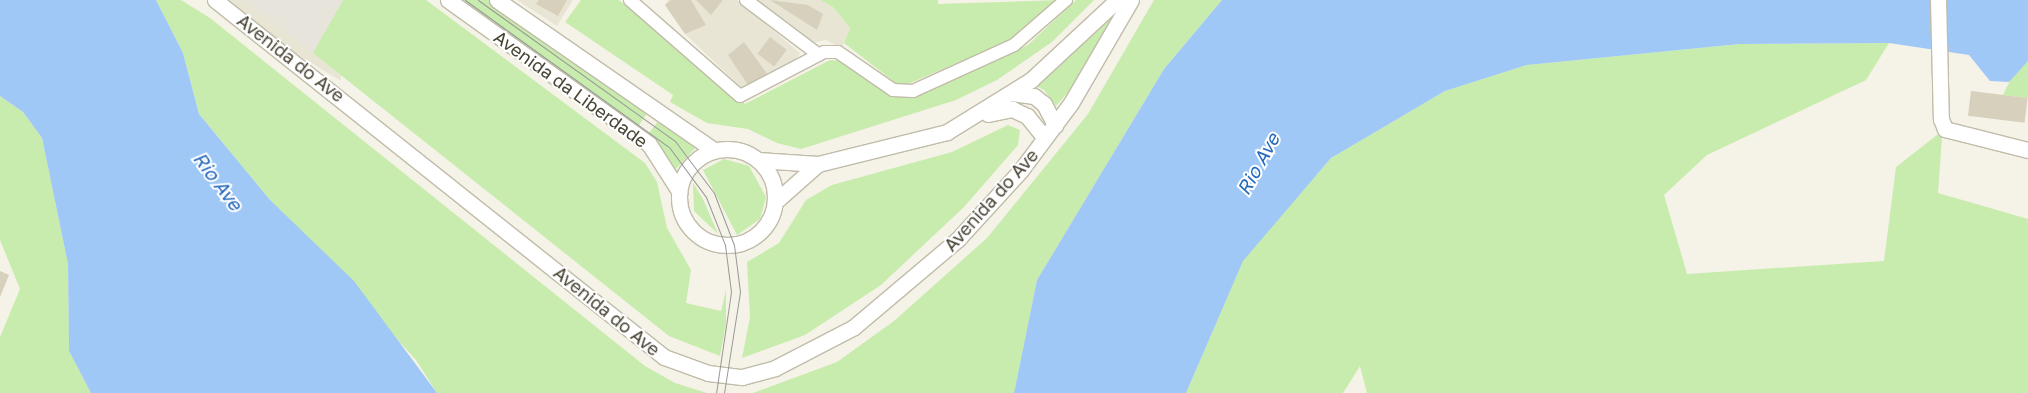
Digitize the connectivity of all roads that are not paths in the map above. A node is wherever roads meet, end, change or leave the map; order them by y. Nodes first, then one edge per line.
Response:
1 (215, 0) edge
2 (448, 0) edge
3 (497, 0) edge
4 (630, 0) edge
5 (746, 0) edge
6 (1066, 0) edge
7 (1117, 0) edge
8 (1131, 0) edge
9 (1938, 0) edge
10 (819, 55) junction
11 (1012, 94) junction
12 (975, 118) junction
13 (1055, 125) junction
14 (1045, 138) junction
15 (714, 150) junction
16 (2028, 150) edge
17 (758, 160) junction
18 (818, 164) junction
19 (679, 191) junction
20 (775, 202) junction

1 - 14 street, Avenida do Ave
2 - 19 street, Avenida da Liberdade
3 - 15 street, Avenida da Liberdade
4 - 10 street
5 - 10 street
6 - 10 street
7 - 11 street
8 - 13 street, Avenida do Ave
9 - 16 street
11 - 12 street
11 - 13 street
12 - 14 street
12 - 18 street
13 - 14 street, Avenida do Ave
15 - 17 street
15 - 19 street
17 - 18 street
17 - 20 street
18 - 20 street
19 - 20 street

